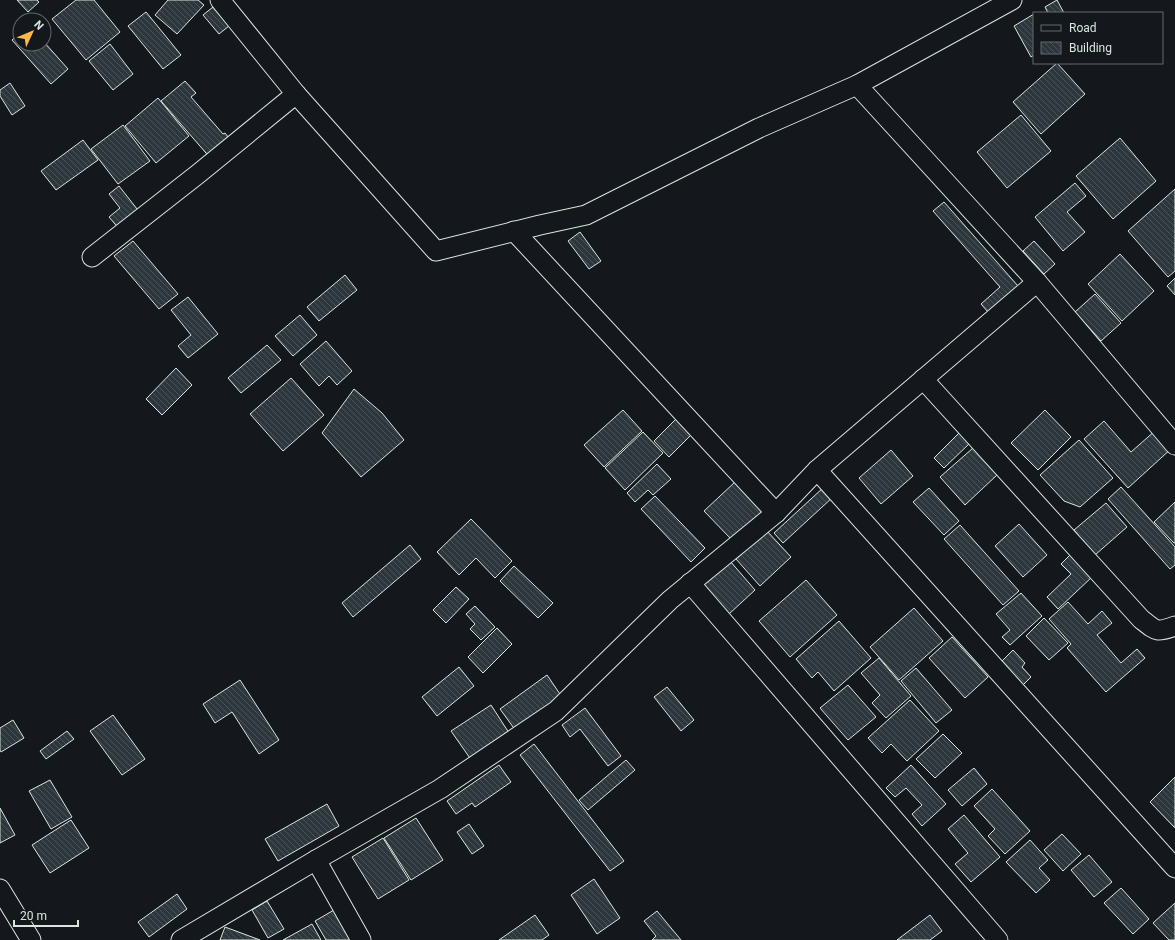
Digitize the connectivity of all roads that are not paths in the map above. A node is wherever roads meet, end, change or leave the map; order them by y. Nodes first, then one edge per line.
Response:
1 (220, 0) edge
2 (1012, 0) edge
3 (858, 85) junction
4 (296, 94) junction
5 (514, 231) junction
6 (92, 257) dead end
7 (1038, 282) junction
8 (923, 379) junction
9 (1175, 445) edge
10 (817, 470) junction
11 (776, 514) junction
12 (690, 583) junction
13 (1175, 626) edge
14 (316, 860) junction
15 (1175, 868) edge
16 (0, 889) edge
17 (187, 938) edge
18 (30, 940) edge
19 (361, 940) edge
20 (998, 940) edge

1 - 4 street
2 - 3 street
3 - 5 street
3 - 7 street
4 - 5 street
4 - 6 street
5 - 11 street
7 - 8 street
7 - 9 street
8 - 10 street
8 - 13 street
10 - 11 street
10 - 15 street
11 - 12 street
12 - 14 street
12 - 20 street
14 - 17 street
14 - 19 street
16 - 18 street

